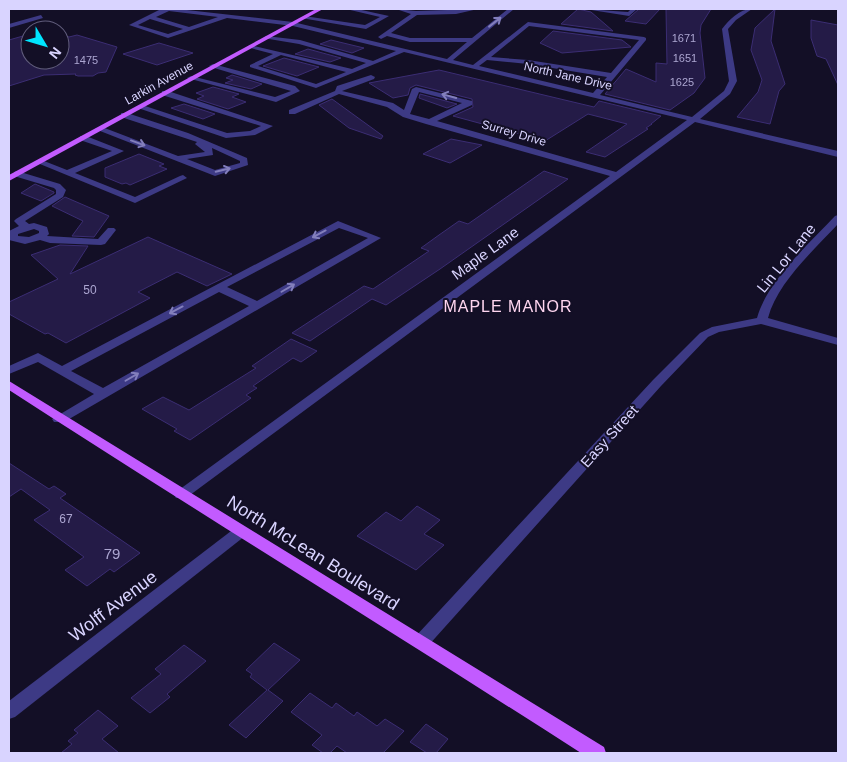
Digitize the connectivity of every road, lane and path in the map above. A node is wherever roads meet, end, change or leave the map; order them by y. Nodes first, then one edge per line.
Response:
1 (164, 9) edge
2 (169, 9) edge
3 (223, 9) edge
4 (320, 9) edge
5 (349, 9) edge
6 (399, 9) edge
7 (440, 9) edge
8 (475, 9) edge
9 (511, 9) edge
10 (588, 9) edge
11 (634, 9) edge
12 (749, 9) edge
13 (456, 12) junction
14 (416, 13) junction
15 (212, 14) junction
16 (228, 15) junction
17 (41, 17) dead end
18 (152, 18) junction
19 (304, 18) junction
20 (340, 23) junction
21 (293, 24) junction
22 (9, 26) edge
23 (190, 29) junction
24 (321, 30) junction
25 (389, 32) junction
26 (405, 32) dead end
27 (475, 37) junction
28 (266, 38) junction
29 (370, 42) junction
30 (250, 47) junction
31 (404, 50) junction
32 (280, 53) junction
33 (485, 58) junction
34 (448, 61) junction
35 (372, 63) junction
36 (213, 66) junction
37 (474, 67) junction
38 (352, 72) junction
39 (613, 76) junction
40 (371, 77) dead end
41 (191, 78) junction
42 (338, 92) junction
43 (165, 93) junction
44 (595, 96) junction
45 (194, 102) junction
46 (138, 107) junction
47 (292, 112) dead end
48 (124, 115) junction
49 (406, 115) junction
50 (692, 119) junction
51 (429, 122) junction
52 (154, 124) junction
53 (99, 129) junction
54 (226, 136) junction
55 (83, 138) junction
56 (838, 154) edge
57 (182, 157) junction
58 (40, 162) junction
59 (68, 173) junction
60 (616, 175) junction
61 (13, 176) edge
62 (183, 178) dead end
63 (838, 218) edge
64 (26, 227) junction
65 (111, 230) dead end
66 (11, 234) edge
67 (39, 237) junction
68 (218, 287) junction
69 (257, 305) junction
70 (762, 320) junction
71 (838, 342) edge
72 (9, 370) edge
73 (63, 370) junction
74 (9, 385) edge
75 (102, 393) junction
76 (59, 418) junction
77 (181, 495) junction
78 (240, 532) junction
79 (421, 642) junction
80 (9, 711) edge
81 (597, 753) edge

1 - 2 street, North Jane Drive
2 - 15 street, North Jane Drive
2 - 18 street
3 - 15 street
4 - 19 main road, Larkin Avenue
5 - 20 street
6 - 14 street
7 - 13 street
8 - 13 street
27 -> 9 street
10 - 11 street
12 - 50 street, Maple Lane
13 - 14 street
14 - 25 street
15 - 16 street, North Jane Drive
16 - 21 street, North Jane Drive
16 - 23 street
17 - 22 street
18 - 23 street
18 - 23 street
19 - 20 street
19 - 21 main road, Larkin Avenue
20 - 24 street
21 - 24 street, North Jane Drive
21 - 28 main road, Larkin Avenue
24 - 29 street, North Jane Drive
25 - 26 street
25 - 27 street
25 - 29 street
27 - 34 street
28 - 30 main road, Larkin Avenue
28 - 35 street
29 - 31 street, North Jane Drive
30 - 32 street
30 - 36 main road, Larkin Avenue
31 - 34 street, North Jane Drive
31 - 35 street
32 - 38 street
32 - 38 street
33 - 37 street
33 - 39 street
33 - 39 street
34 - 37 street, North Jane Drive
35 - 38 street
36 - 41 main road, Larkin Avenue
36 - 41 street
37 - 44 street, North Jane Drive
39 - 44 street
40 - 42 street
41 - 43 main road, Larkin Avenue
42 - 47 street
42 - 49 street, Surrey Drive
43 - 45 street
43 - 46 main road, Larkin Avenue
44 - 50 street, North Jane Drive
45 - 54 street
45 - 54 street
46 - 48 main road, Larkin Avenue
46 - 54 street
48 - 52 street
48 - 53 main road, Larkin Avenue
49 - 51 street, Surrey Drive
51 -> 49 street
50 - 56 street, North Jane Drive
50 - 60 street, Maple Lane
51 - 60 street, Surrey Drive
52 - 57 street
57 -> 52 street
53 - 55 main road, Larkin Avenue
53 -> 57 street
55 - 58 main road, Larkin Avenue
55 - 59 street
58 - 59 street
58 - 61 main road, Larkin Avenue
59 - 62 street
60 - 77 street, Maple Lane
61 - 64 street
63 - 70 street, Lin Lor Lane
64 - 66 street
64 - 67 street
65 - 67 street
66 - 67 street
68 - 69 street
69 -> 68 street
68 -> 73 street
75 -> 69 street
70 - 71 street, Easy Street
70 - 79 street, Easy Street
72 - 73 street
73 - 75 street
74 - 76 main road, North McLean Boulevard
75 - 76 street
76 - 77 main road, North McLean Boulevard
77 - 78 main road, North McLean Boulevard
78 - 79 main road, North McLean Boulevard
78 - 80 street, Wolff Avenue
79 - 81 main road, North McLean Boulevard

